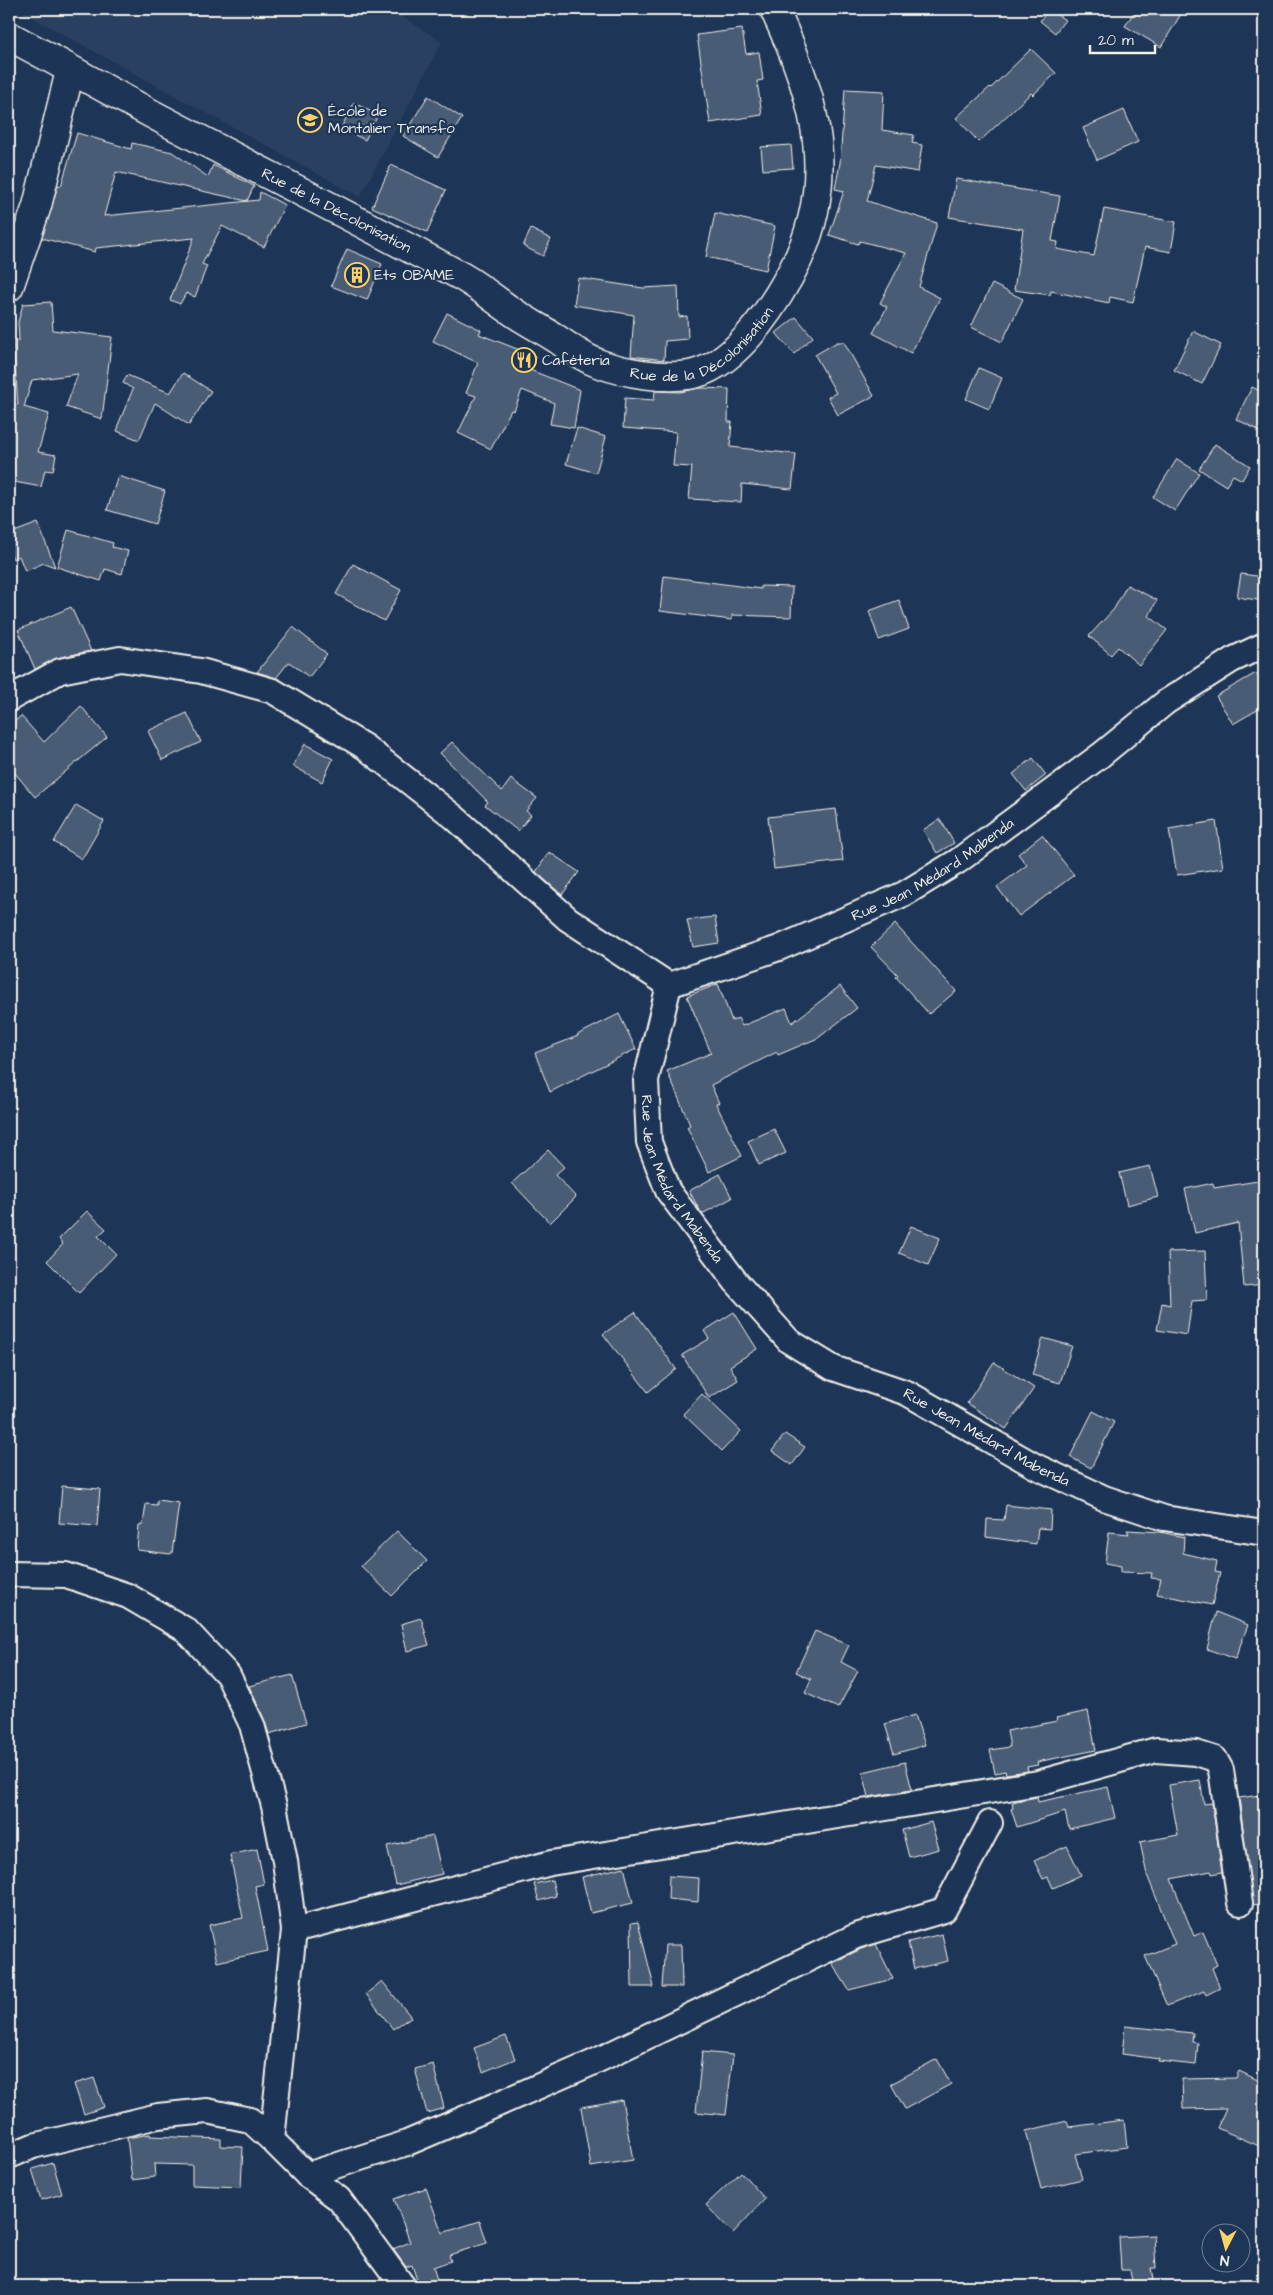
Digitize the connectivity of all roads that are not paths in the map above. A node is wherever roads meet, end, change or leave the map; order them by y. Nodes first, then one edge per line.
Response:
1 (774, 9) edge
2 (9, 36) edge
3 (70, 71) junction
4 (9, 287) edge
5 (1264, 645) edge
6 (9, 699) edge
7 (669, 986) junction
8 (1264, 1533) edge
9 (9, 1574) edge
10 (990, 1822) dead end
11 (1240, 1903) dead end
12 (294, 1930) junction
13 (272, 2140) junction
14 (9, 2156) edge
15 (307, 2175) junction
16 (403, 2286) edge

1 - 3 street, Rue de la Décolonisation
2 - 3 street, Rue de la Décolonisation
3 - 4 street
5 - 7 street, Rue Jean Médard Mabenda
6 - 7 street
7 - 8 street, Rue Jean Médard Mabenda
9 - 12 street
10 - 15 street
11 - 12 street
12 - 13 street
13 - 14 street
13 - 15 street
15 - 16 street

